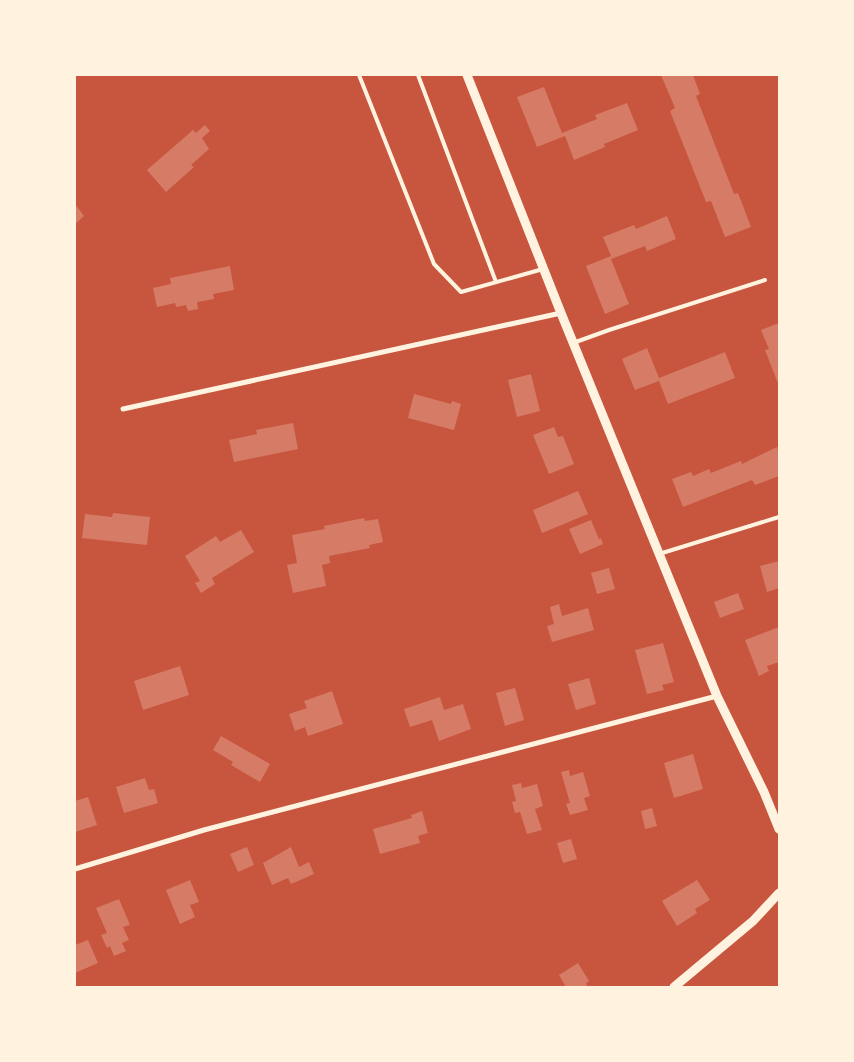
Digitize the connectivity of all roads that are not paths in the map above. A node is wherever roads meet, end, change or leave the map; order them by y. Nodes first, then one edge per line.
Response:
1 (359, 75) edge
2 (418, 75) edge
3 (468, 75) edge
4 (543, 269) junction
5 (765, 280) dead end
6 (496, 282) junction
7 (560, 313) junction
8 (573, 344) junction
9 (123, 409) dead end
10 (779, 517) edge
11 (659, 554) junction
12 (717, 696) junction
13 (779, 829) edge
14 (75, 869) edge
15 (779, 892) edge
16 (674, 987) edge

1 - 6 lane
2 - 6 lane
3 - 4 street
4 - 6 lane
4 - 7 street
5 - 8 lane
7 - 8 street
7 - 9 street
8 - 11 street
10 - 11 lane
11 - 12 street
12 - 13 street
12 - 14 street
15 - 16 street

